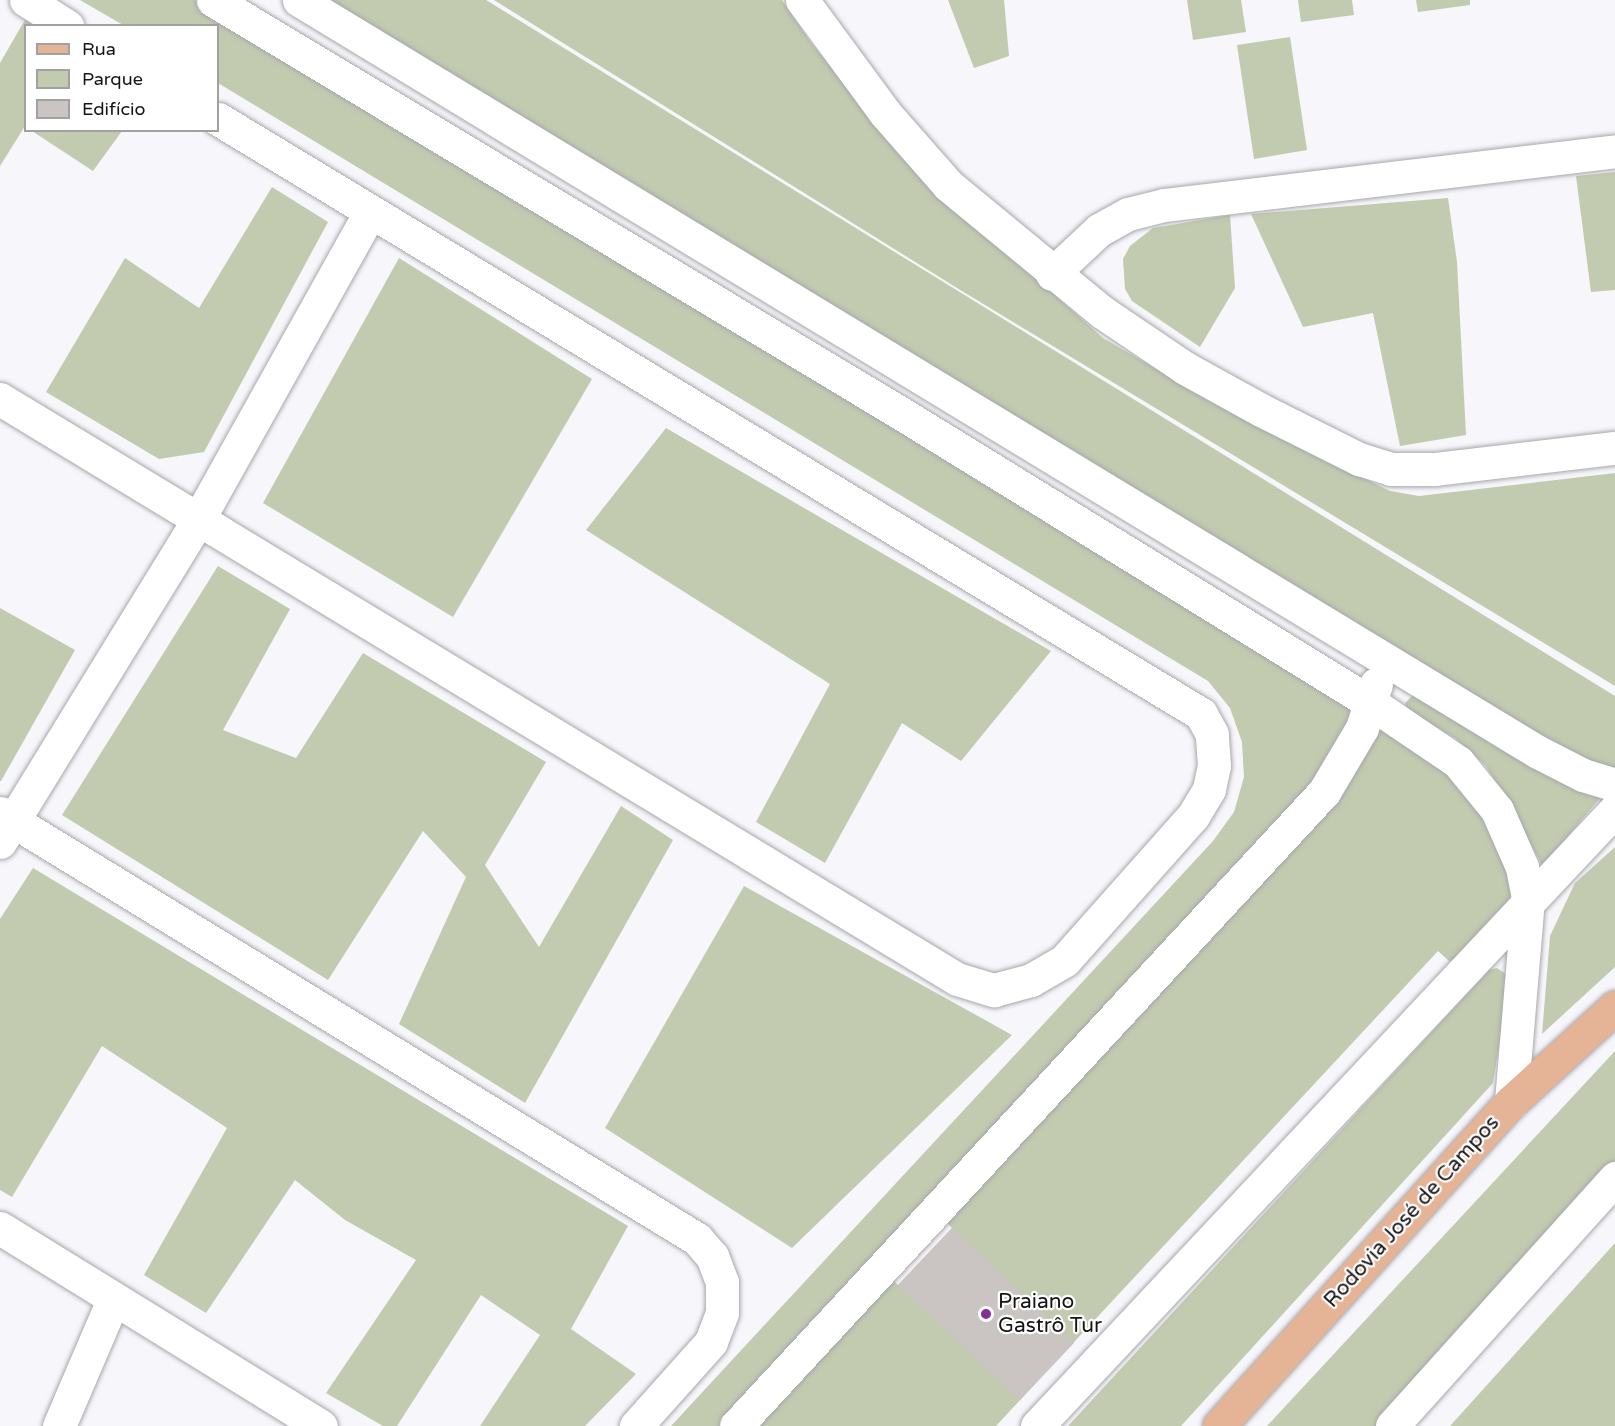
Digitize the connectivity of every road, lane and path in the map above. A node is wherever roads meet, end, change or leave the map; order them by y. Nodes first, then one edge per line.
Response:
1 (26, 0) edge
2 (213, 0) edge
3 (298, 0) edge
4 (801, 0) edge
5 (64, 24) edge
6 (454, 96) junction
7 (219, 120) edge
8 (431, 133) junction
9 (1615, 151) edge
10 (369, 214) junction
11 (1052, 274) junction
12 (0, 399) edge
13 (1615, 448) edge
14 (198, 520) junction
15 (1388, 662) junction
16 (1368, 701) junction
17 (1615, 785) edge
18 (1615, 810) edge
19 (4, 825) edge
20 (1528, 899) junction
21 (1615, 1007) edge
22 (1511, 1102) junction
23 (1615, 1178) edge
24 (0, 1228) edge
25 (113, 1300) junction
26 (59, 1426) edge
27 (321, 1426) edge
28 (636, 1426) edge
29 (736, 1426) edge
30 (1037, 1426) edge
31 (1219, 1426) edge
32 (1392, 1426) edge

1 - 5 street
2 - 8 street
3 - 6 street
4 - 11 street
6 - 8 street
6 - 15 street
7 - 10 street
8 - 16 street
9 - 11 street
10 - 14 street
10 - 14 street
11 - 13 street
12 - 14 street
14 - 19 street
15 - 16 street
15 - 17 street
16 - 20 street
16 - 29 street
18 - 20 street
19 - 28 street
20 - 22 street
20 - 30 street
21 - 22 main road, Rodovia José de Campos
22 - 31 main road, Rodovia José de Campos
23 - 32 street
24 - 25 street
25 - 26 street
25 - 27 street

